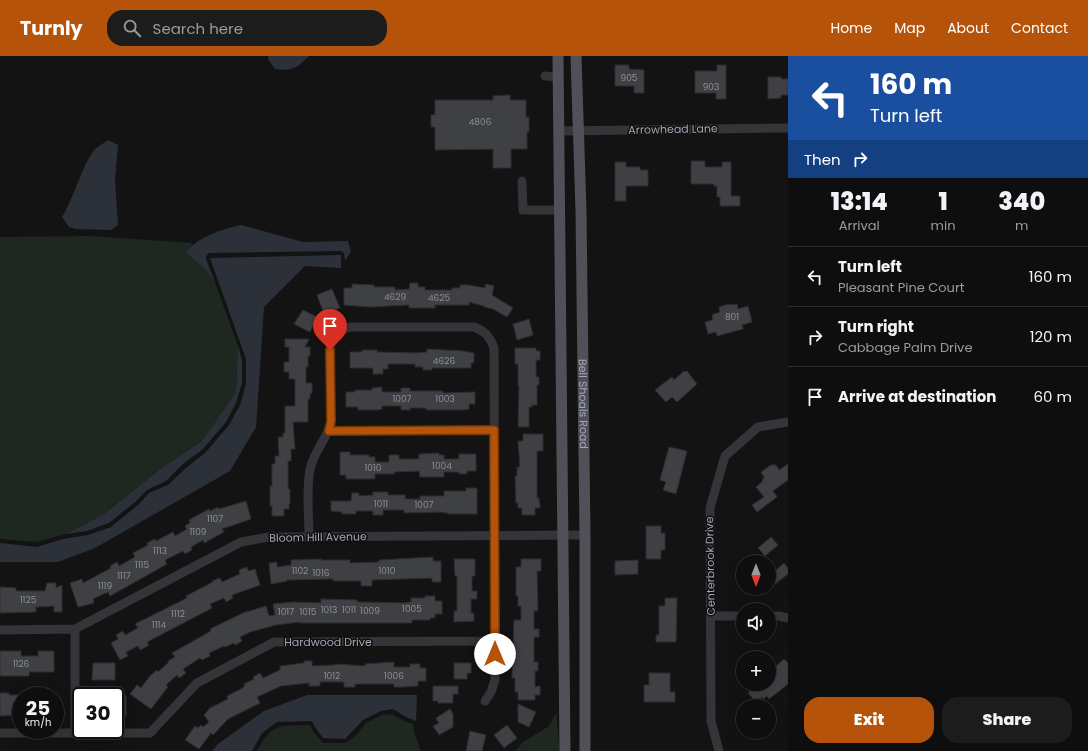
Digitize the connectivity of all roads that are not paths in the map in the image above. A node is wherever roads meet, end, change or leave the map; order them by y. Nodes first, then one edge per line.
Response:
1 (558, 56) edge
2 (576, 56) edge
3 (545, 76) dead end
4 (558, 76) junction
5 (788, 128) edge
6 (559, 131) junction
7 (578, 131) junction
8 (522, 181) dead end
9 (559, 210) junction
10 (788, 422) edge
11 (494, 430) junction
12 (329, 431) junction
13 (563, 535) junction
14 (585, 535) junction
15 (495, 536) junction
16 (309, 537) junction
17 (711, 616) junction
18 (736, 616) edge
19 (776, 616) edge
20 (788, 618) edge
21 (0, 630) edge
22 (75, 630) junction
23 (495, 641) junction
24 (75, 687) edge
25 (485, 701) dead end
26 (0, 733) edge
27 (72, 733) edge
28 (124, 733) edge
29 (565, 751) edge
30 (585, 751) edge
31 (719, 751) edge

1 - 4 main road, Bell Shoals Road
2 - 7 main road, Bell Shoals Road
3 - 4 street
4 - 6 main road, Bell Shoals Road
5 - 7 street, Arrowhead Lane
6 - 7 street, Arrowhead Lane
6 - 9 main road, Bell Shoals Road
7 - 14 main road, Bell Shoals Road
8 - 9 street
9 - 13 main road, Bell Shoals Road
10 - 17 street, Centerbrook Drive
11 - 12 street
11 - 12 street
11 - 15 street
12 - 16 street
13 - 14 street, Bloom Hill Avenue
13 - 15 street, Bloom Hill Avenue
13 - 29 main road, Bell Shoals Road
14 - 30 main road, Bell Shoals Road
15 - 16 street, Bloom Hill Avenue
15 - 23 street
16 - 22 street, Bloom Hill Avenue
17 - 18 street
17 - 31 street, Centerbrook Drive
19 - 20 street
21 - 22 street, Bloom Hill Avenue
22 - 24 street
23 - 25 street
23 - 28 street, Hardwood Drive
26 - 27 street, Hardwood Drive

